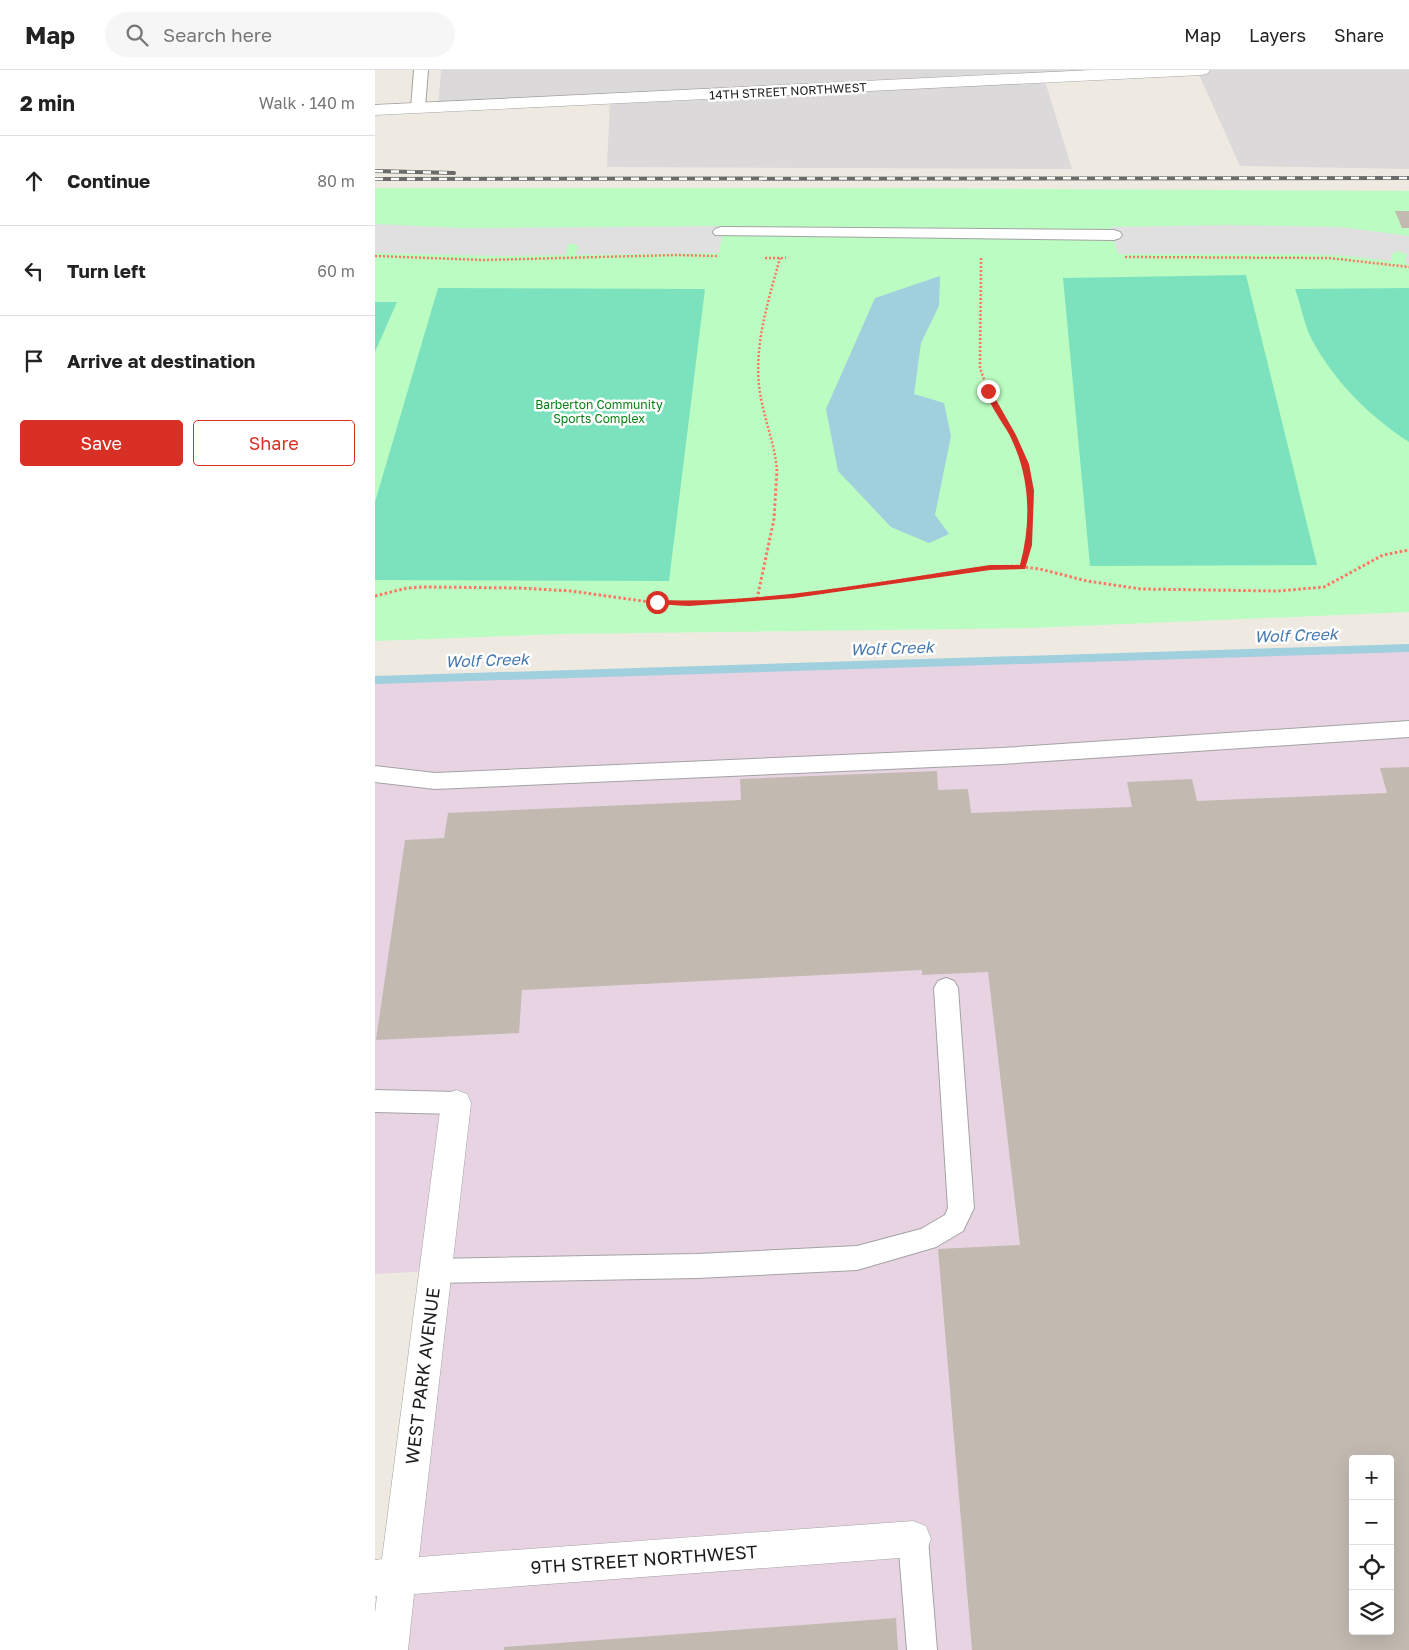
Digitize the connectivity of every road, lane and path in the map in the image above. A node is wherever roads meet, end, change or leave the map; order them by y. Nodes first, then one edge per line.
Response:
1 (421, 70) edge
2 (1201, 70) edge
3 (1164, 71) edge
4 (418, 108) junction
5 (375, 110) edge
6 (721, 232) dead end
7 (1114, 235) dead end
8 (780, 258) dead end
9 (981, 258) dead end
10 (1409, 550) edge
11 (1023, 567) junction
12 (375, 596) edge
13 (757, 599) junction
14 (1409, 729) edge
15 (375, 774) edge
16 (946, 988) dead end
17 (375, 1101) edge
18 (456, 1103) joint
19 (435, 1271) junction
20 (913, 1539) joint
21 (386, 1577) edge
22 (389, 1650) edge
23 (922, 1650) edge

1 - 4 lane
2 - 3 street, 14TH STREET NORTHWEST
3 - 4 street, 14TH STREET NORTHWEST
4 - 5 street, 14TH STREET NORTHWEST
6 - 7 lane
8 - 13 path
9 - 11 path
10 - 11 path
11 - 13 path
12 - 13 path
14 - 15 lane
16 - 19 lane
17 - 18 lane
18 - 19 street, WEST PARK AVENUE
19 - 21 street, WEST PARK AVENUE
20 - 21 street, 9TH STREET NORTHWEST
20 - 23 lane
21 - 22 street, WEST PARK AVENUE

